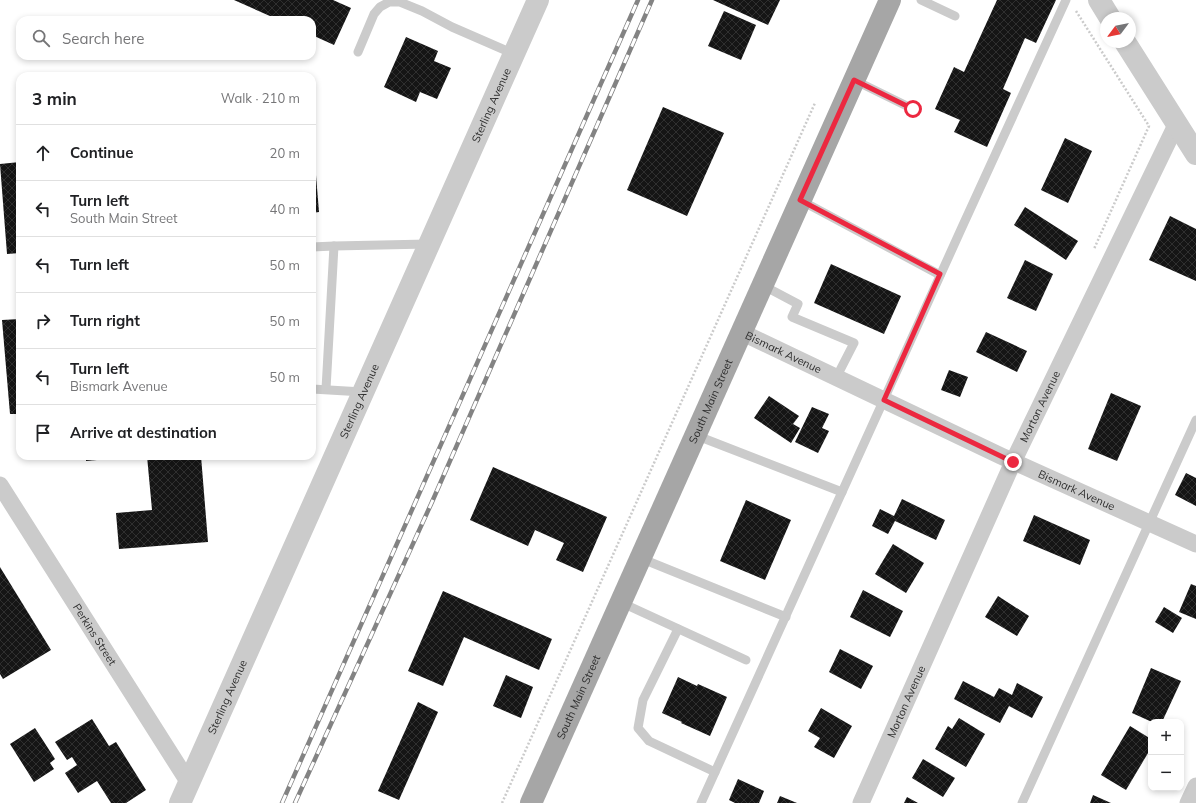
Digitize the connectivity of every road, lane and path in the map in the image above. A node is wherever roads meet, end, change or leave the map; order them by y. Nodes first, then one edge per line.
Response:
1 (538, 0) edge
2 (890, 0) edge
3 (921, 0) edge
4 (1066, 0) edge
5 (1099, 0) edge
6 (1074, 7) dead end
7 (1106, 12) edge
8 (955, 16) dead end
9 (1129, 48) edge
10 (358, 52) dead end
11 (514, 54) junction
12 (854, 80) junction
13 (815, 104) dead end
14 (913, 109) dead end
15 (1177, 123) junction
16 (1196, 154) edge
17 (800, 200) junction
18 (428, 244) junction
19 (334, 246) junction
20 (316, 247) edge
21 (1091, 255) dead end
22 (940, 274) junction
23 (762, 285) junction
24 (741, 332) junction
25 (836, 378) junction
26 (316, 389) edge
27 (326, 389) junction
28 (364, 392) junction
29 (884, 400) junction
30 (1196, 420) edge
31 (695, 435) junction
32 (1013, 462) junction
33 (0, 485) edge
34 (842, 492) junction
35 (1149, 523) junction
36 (1196, 544) edge
37 (640, 558) junction
38 (620, 602) junction
39 (786, 617) junction
40 (678, 629) junction
41 (746, 660) dead end
42 (715, 772) junction
43 (189, 783) junction
44 (1196, 786) edge
45 (180, 803) edge
46 (502, 803) edge
47 (531, 803) edge
48 (701, 803) edge
49 (861, 803) edge
50 (1022, 803) edge
51 (1188, 803) edge

1 - 11 street, Sterling Avenue
2 - 12 main road, South Main Street
3 - 8 lane
4 - 22 lane
5 - 7 street
6 - 21 path
9 - 15 street
10 - 11 lane
11 - 18 street, Sterling Avenue
12 - 14 lane
12 - 17 main road, South Main Street
13 - 46 path
15 - 16 street
15 - 32 street, Morton Avenue
17 - 22 lane
17 - 23 main road, South Main Street
18 - 19 lane
18 - 28 street, Sterling Avenue
19 - 20 lane
19 - 27 lane
22 - 29 lane
23 - 24 main road, South Main Street
23 - 25 lane
24 - 25 street, Bismark Avenue
24 - 31 main road, South Main Street
25 - 29 street, Bismark Avenue
26 - 27 lane
27 - 28 lane
28 - 43 street, Sterling Avenue
29 - 32 street, Bismark Avenue
29 - 34 lane
30 - 35 lane
31 - 34 lane
31 - 37 main road, South Main Street
32 - 35 street, Bismark Avenue
32 - 49 street, Morton Avenue
33 - 43 street, Perkins Street
34 - 39 lane
35 - 36 street, Bismark Avenue
35 - 50 lane
37 - 38 main road, South Main Street
37 - 39 lane
38 - 40 lane
38 - 47 main road, South Main Street
39 - 42 lane
40 - 41 lane
40 - 42 lane
42 - 48 lane
43 - 45 street, Sterling Avenue
44 - 51 street

